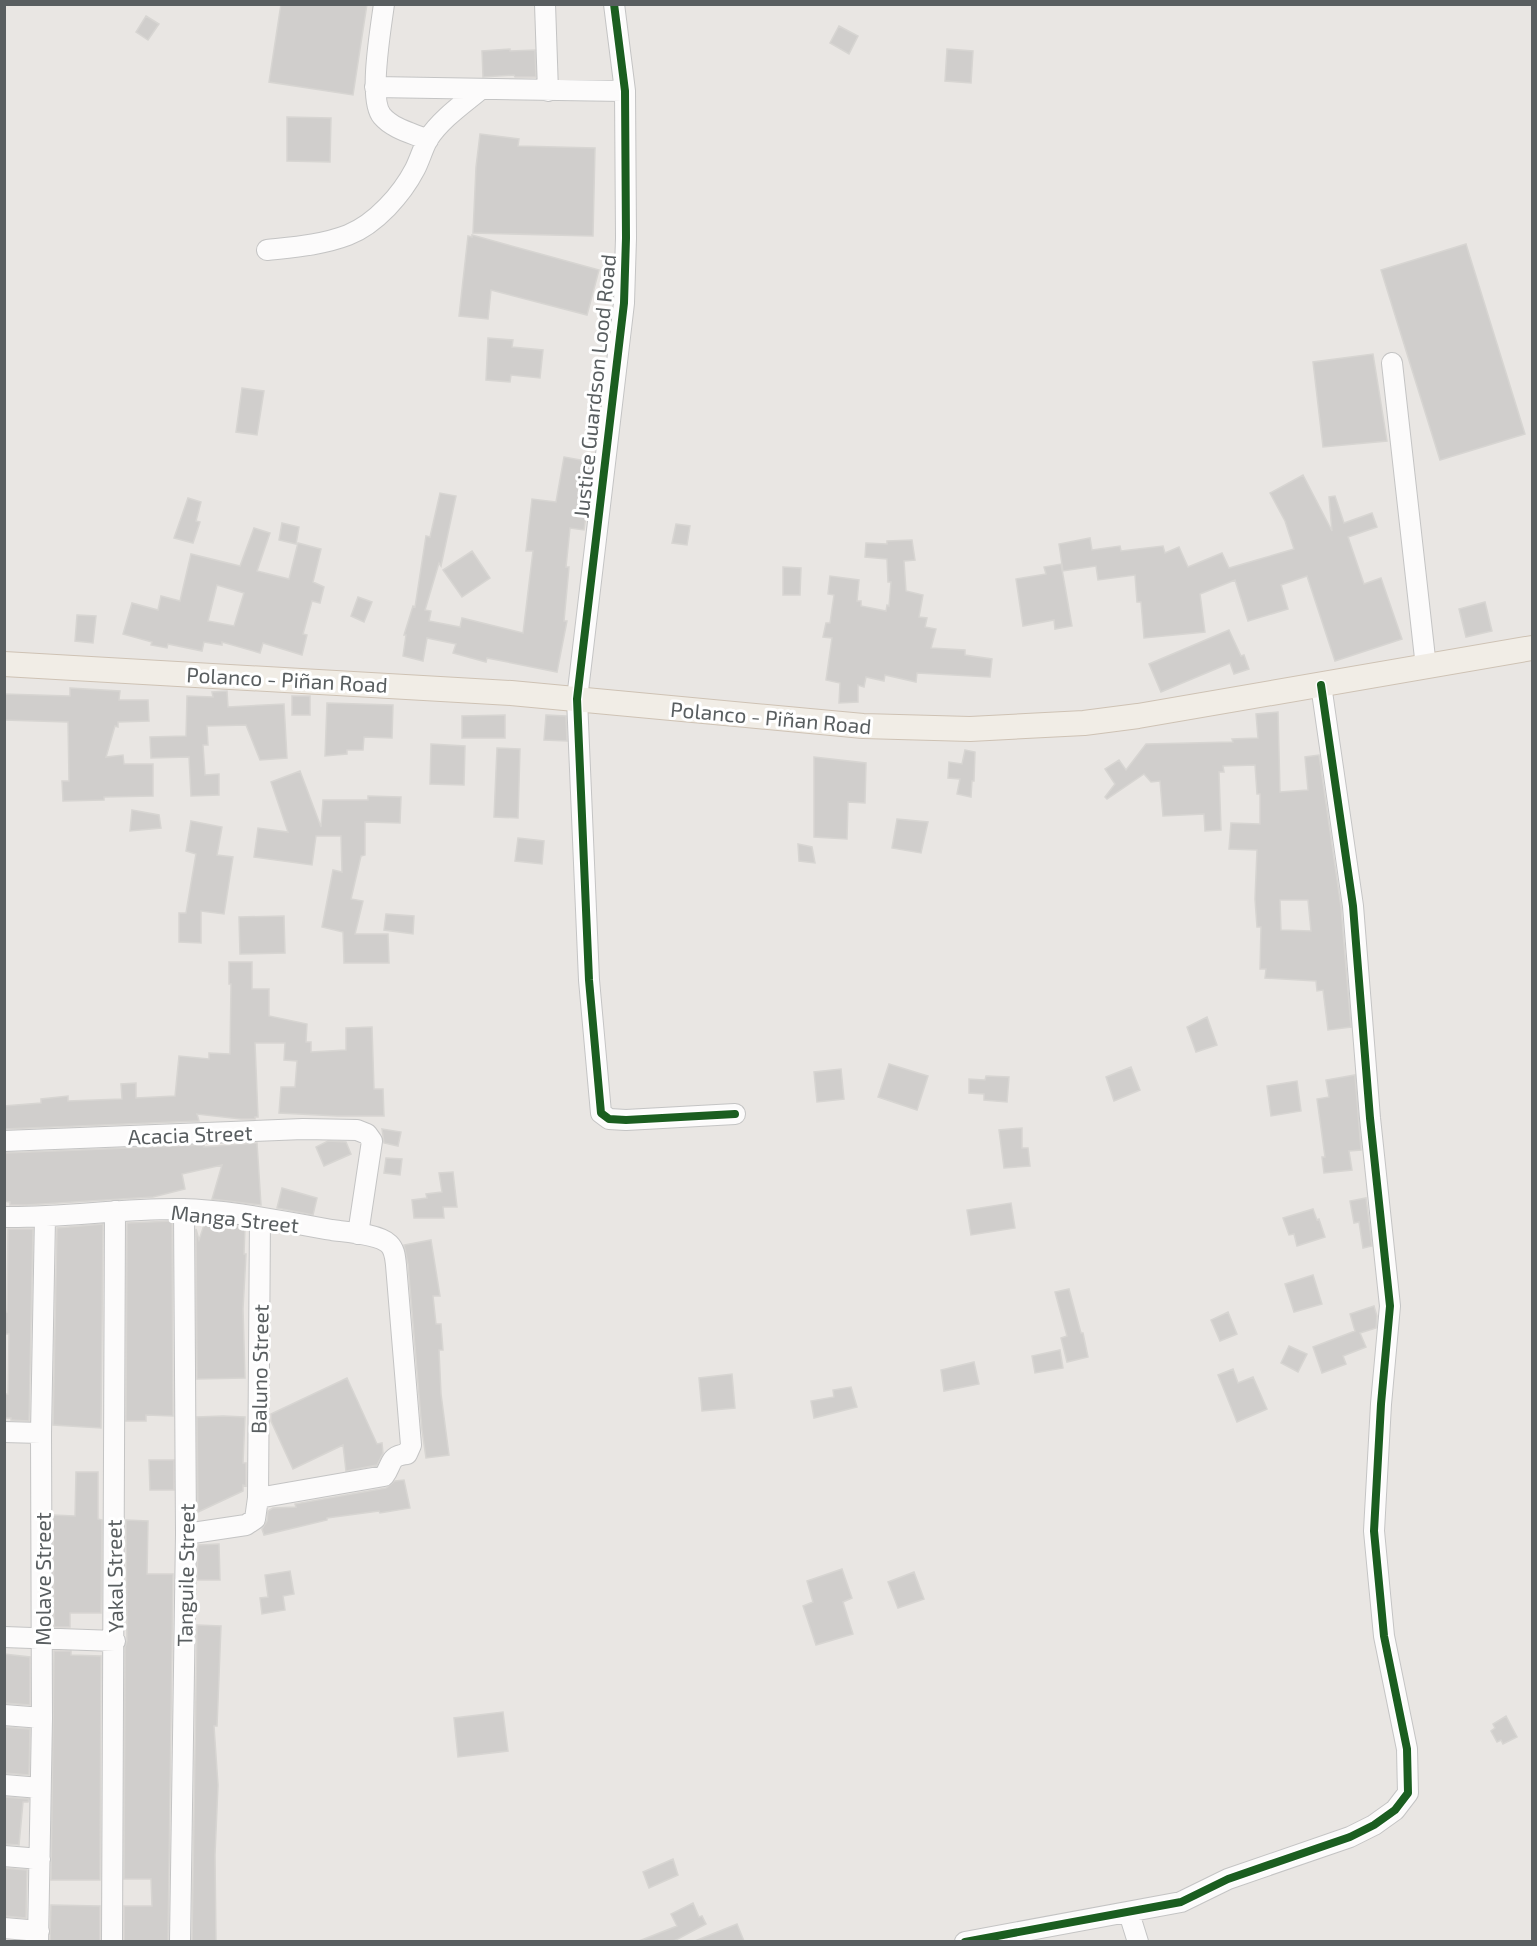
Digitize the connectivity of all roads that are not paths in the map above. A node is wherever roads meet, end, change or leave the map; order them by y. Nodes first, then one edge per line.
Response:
1 (384, 4) edge
2 (545, 4) edge
3 (614, 4) edge
4 (375, 87) junction
5 (481, 88) junction
6 (548, 90) junction
7 (625, 91) junction
8 (428, 140) junction
9 (267, 250) dead end
10 (1392, 363) dead end
11 (1533, 648) edge
12 (4, 664) edge
13 (1426, 667) junction
14 (1321, 685) junction
15 (577, 699) junction
16 (735, 1114) dead end
17 (4, 1141) edge
18 (184, 1209) junction
19 (115, 1211) junction
20 (4, 1217) edge
21 (45, 1217) junction
22 (260, 1218) junction
23 (358, 1234) junction
24 (4, 1432) edge
25 (41, 1433) junction
26 (258, 1498) junction
27 (186, 1534) junction
28 (4, 1637) edge
29 (42, 1640) junction
30 (115, 1641) junction
31 (4, 1715) edge
32 (42, 1718) junction
33 (4, 1785) edge
34 (40, 1788) junction
35 (4, 1856) edge
36 (40, 1859) junction
37 (1129, 1913) junction
38 (4, 1928) edge
39 (39, 1936) edge
40 (112, 1941) edge
41 (180, 1941) edge
42 (965, 1941) edge
43 (1138, 1941) edge

1 - 4 street
2 - 6 street
3 - 7 street, Justice Guardson Lood Road
4 - 5 street
4 - 8 street
5 - 6 street
5 - 8 street
6 - 7 street
7 - 15 street, Justice Guardson Lood Road
8 - 9 street
10 - 13 street
11 - 13 main road, Polanco - Piñan Road
12 - 15 main road, Polanco - Piñan Road
13 - 14 main road, Polanco - Piñan Road
14 - 15 main road, Polanco - Piñan Road
14 - 37 street
15 - 16 street, Justice Guardson Lood Road
17 - 23 street, Acacia Street
18 - 19 street, Manga Street
18 - 22 street, Manga Street
18 - 27 street, Tanguile Street
19 - 21 street, Manga Street
19 - 30 street, Yakal Street
20 - 21 street, Manga Street
21 - 25 street, Molave Street
22 - 23 street, Manga Street
22 - 26 street, Baluno Street
23 - 26 street, Manga Street
24 - 25 street
25 - 29 street, Molave Street
26 - 27 street, Baluno Street
27 - 41 street, Tanguile Street
28 - 29 street
29 - 30 street
29 - 32 street, Molave Street
30 - 40 street, Yakal Street
31 - 32 street
32 - 34 street, Molave Street
33 - 34 street
34 - 36 street, Molave Street
35 - 36 street
36 - 39 street, Molave Street
37 - 42 street
37 - 43 street
38 - 39 street

